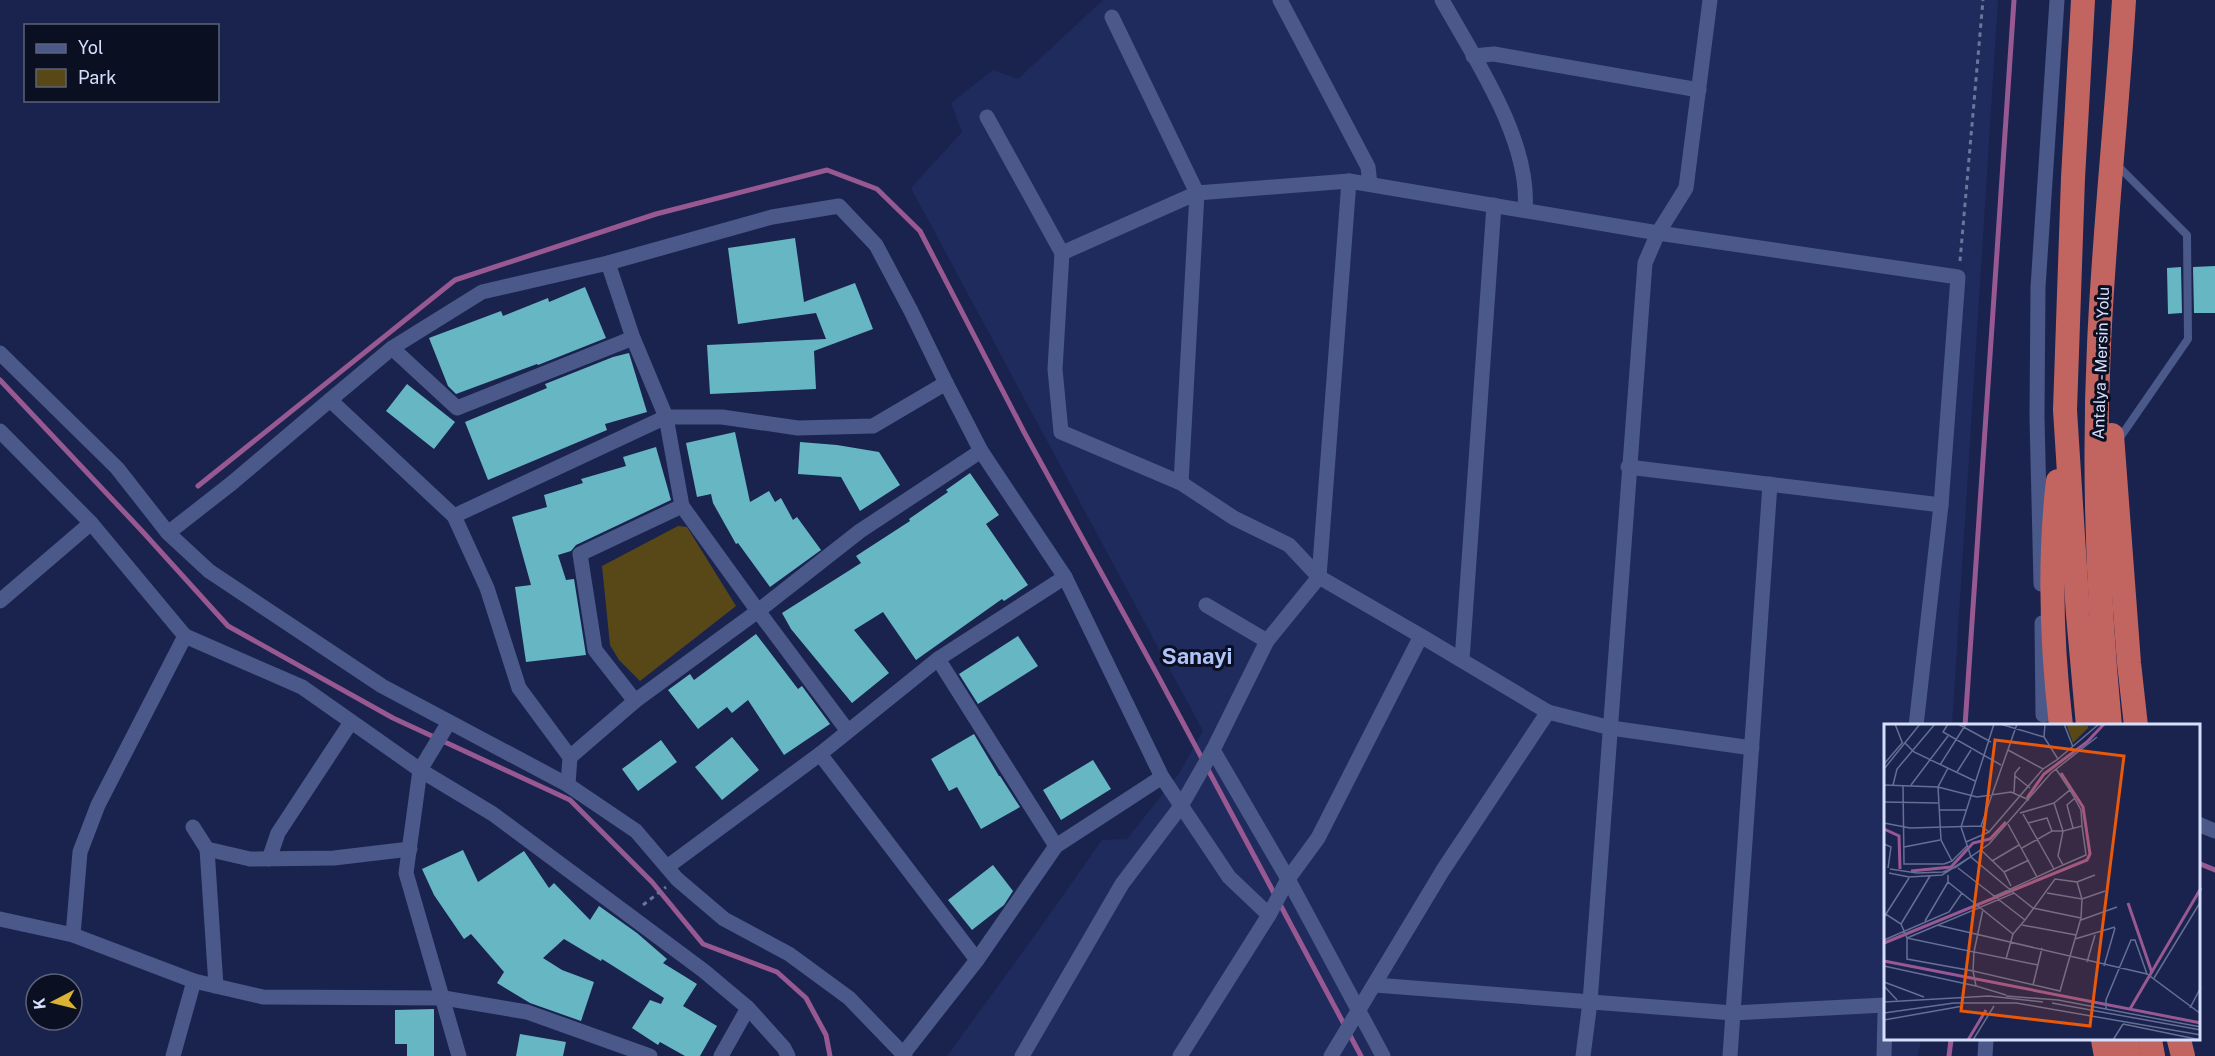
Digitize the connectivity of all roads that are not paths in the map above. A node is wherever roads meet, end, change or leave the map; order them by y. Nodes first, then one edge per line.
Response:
1 (1280, 0) edge
2 (1442, 0) edge
3 (1710, 0) edge
4 (2057, 0) edge
5 (2083, 0) edge
6 (2124, 0) edge
7 (2136, 0) edge
8 (1112, 17) dead end
9 (1473, 56) junction
10 (1699, 90) junction
11 (2118, 93) junction
12 (987, 117) dead end
13 (2111, 159) junction
14 (1348, 181) junction
15 (1370, 184) junction
16 (1197, 193) junction
17 (1494, 205) junction
18 (1525, 210) junction
19 (1658, 233) junction
20 (1062, 253) junction
21 (608, 263) junction
22 (633, 338) junction
23 (2099, 346) junction
24 (392, 348) junction
25 (0, 353) edge
26 (946, 383) junction
27 (330, 400) junction
28 (2065, 410) junction
29 (666, 417) junction
30 (0, 431) edge
31 (2114, 448) junction
32 (981, 451) junction
33 (1628, 467) junction
34 (1181, 483) junction
35 (1770, 484) junction
36 (1941, 505) junction
37 (682, 506) junction
38 (454, 516) junction
39 (91, 523) junction
40 (168, 533) junction
41 (1065, 577) junction
42 (1319, 577) junction
43 (0, 601) edge
44 (1206, 604) dead end
45 (758, 611) junction
46 (185, 636) junction
47 (1421, 636) junction
48 (1267, 641) junction
49 (938, 659) junction
50 (1462, 660) junction
51 (635, 701) junction
52 (1548, 712) junction
53 (2051, 719) edge
54 (351, 722) junction
55 (1916, 724) edge
56 (2088, 724) edge
57 (2110, 724) edge
58 (2136, 724) edge
59 (444, 728) junction
60 (1611, 728) junction
61 (848, 730) junction
62 (1752, 748) junction
63 (1212, 752) junction
64 (820, 754) junction
65 (570, 757) junction
66 (420, 771) junction
67 (1162, 777) junction
68 (568, 785) junction
69 (1182, 804) junction
70 (2200, 824) edge
71 (193, 826) dead end
72 (2215, 831) edge
73 (1056, 846) junction
74 (207, 849) junction
75 (410, 849) junction
76 (269, 859) junction
77 (671, 875) junction
78 (1287, 880) junction
79 (1269, 913) junction
80 (0, 919) edge
81 (73, 935) junction
82 (976, 960) junction
83 (194, 981) junction
84 (1375, 985) junction
85 (216, 986) junction
86 (444, 998) junction
87 (1590, 1002) junction
88 (1884, 1005) edge
89 (748, 1008) junction
90 (1359, 1012) junction
91 (1732, 1012) junction
92 (1884, 1041) edge
93 (1986, 1041) edge
94 (2103, 1041) edge
95 (2126, 1041) edge
96 (2150, 1041) edge
97 (2179, 1041) edge
98 (1334, 1051) edge
99 (905, 1054) edge
100 (173, 1056) edge
101 (459, 1056) edge
102 (650, 1056) edge
103 (721, 1056) edge
104 (788, 1056) edge
105 (1022, 1056) edge
106 (1180, 1056) edge
107 (1383, 1056) edge
108 (1583, 1056) edge
109 (1730, 1056) edge
110 (1884, 1056) edge
111 (1985, 1056) edge
112 (2106, 1056) edge
113 (2129, 1056) edge
114 (2153, 1056) edge
115 (2183, 1056) edge

1 - 15 street
2 - 9 street
3 - 10 street
4 - 53 street
5 - 28 highway, Antalya - Mersin Yolu
6 - 11 highway, Antalya - Mersin Yolu
7 - 11 street
8 - 16 street
9 - 10 street
9 - 18 street
10 - 19 street
11 - 13 highway, Antalya - Mersin Yolu
12 - 20 street
13 - 23 highway, Antalya - Mersin Yolu
13 - 31 lane
14 - 15 street
14 - 16 street
14 - 42 street
15 - 17 street
16 - 20 street
16 - 34 street
17 - 18 street
17 - 50 street
18 - 19 street
19 - 33 street
19 - 36 street
20 - 34 street
21 - 22 street
21 - 24 street
21 - 26 street
22 - 24 street
22 - 29 street
23 - 31 highway
23 - 57 highway, Antalya - Mersin Yolu
24 - 27 street
25 - 40 street
26 - 29 street
26 - 32 street
27 - 38 street
27 - 40 street
28 - 53 highway
28 - 56 highway, Antalya - Mersin Yolu
29 - 37 street
29 - 38 street
30 - 39 street
31 - 58 highway
32 - 41 street
32 - 45 street
33 - 35 street
33 - 60 street
34 - 42 street
35 - 36 street
35 - 62 street
36 - 55 street
37 - 45 street
37 - 51 street
38 - 65 street
39 - 43 street
39 - 46 street
40 - 59 street
41 - 49 street
41 - 67 street
42 - 47 street
42 - 48 street
44 - 48 street
45 - 51 street
45 - 61 street
46 - 54 street
46 - 81 street
47 - 50 street
47 - 78 street
48 - 63 street
49 - 61 street
49 - 73 street
50 - 52 street
51 - 65 street
52 - 60 street
52 - 84 street
54 - 66 street
54 - 76 street
59 - 66 street
59 - 68 street
60 - 62 street
60 - 87 street
61 - 64 street
62 - 91 street
63 - 69 street
63 - 78 street
64 - 77 street
64 - 82 street
65 - 68 street
66 - 75 street
66 - 89 street
67 - 69 street
67 - 73 street
68 - 77 street
69 - 79 street
69 - 105 street
70 - 72 street
71 - 74 street
73 - 82 street
74 - 76 street
74 - 85 street
75 - 76 street
75 - 86 street
77 - 99 street
78 - 79 street
78 - 90 street
79 - 106 street
80 - 81 street
81 - 83 street
82 - 99 street
83 - 85 street
83 - 100 street
84 - 87 street
84 - 90 street
85 - 86 street
86 - 101 street
86 - 102 street
87 - 91 street
87 - 108 street
88 - 91 street
89 - 103 street
89 - 104 street
90 - 98 street
90 - 107 street
91 - 109 street
92 - 110 street
93 - 111 street
94 - 112 highway
95 - 113 highway
96 - 114 highway
97 - 115 highway

